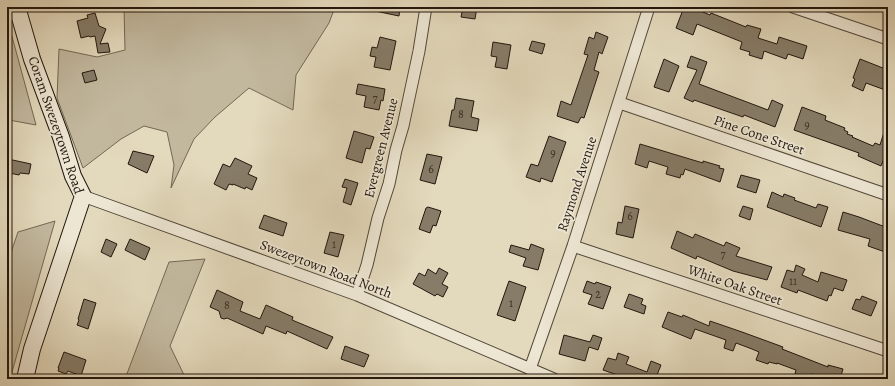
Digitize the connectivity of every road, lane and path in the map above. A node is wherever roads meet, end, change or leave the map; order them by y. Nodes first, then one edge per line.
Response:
1 (17, 7) edge
2 (426, 7) edge
3 (650, 7) edge
4 (793, 7) edge
5 (888, 39) edge
6 (620, 103) junction
7 (888, 195) edge
8 (83, 196) junction
9 (573, 246) junction
10 (357, 295) junction
11 (888, 352) edge
12 (530, 369) junction
13 (25, 379) edge
14 (554, 379) edge

1 - 8 street, Coram Swezeytown Road
2 - 10 street, Evergreen Avenue
3 - 6 street, Raymond Avenue
4 - 5 street
6 - 7 street, Pine Cone Street
6 - 9 street, Raymond Avenue
8 - 10 street, Swezeytown Road North
8 - 13 street, Coram Swezeytown Road
9 - 11 street, White Oak Street
9 - 12 street, Raymond Avenue
10 - 12 street, Swezeytown Road North
12 - 14 street, Swezeytown Road North

